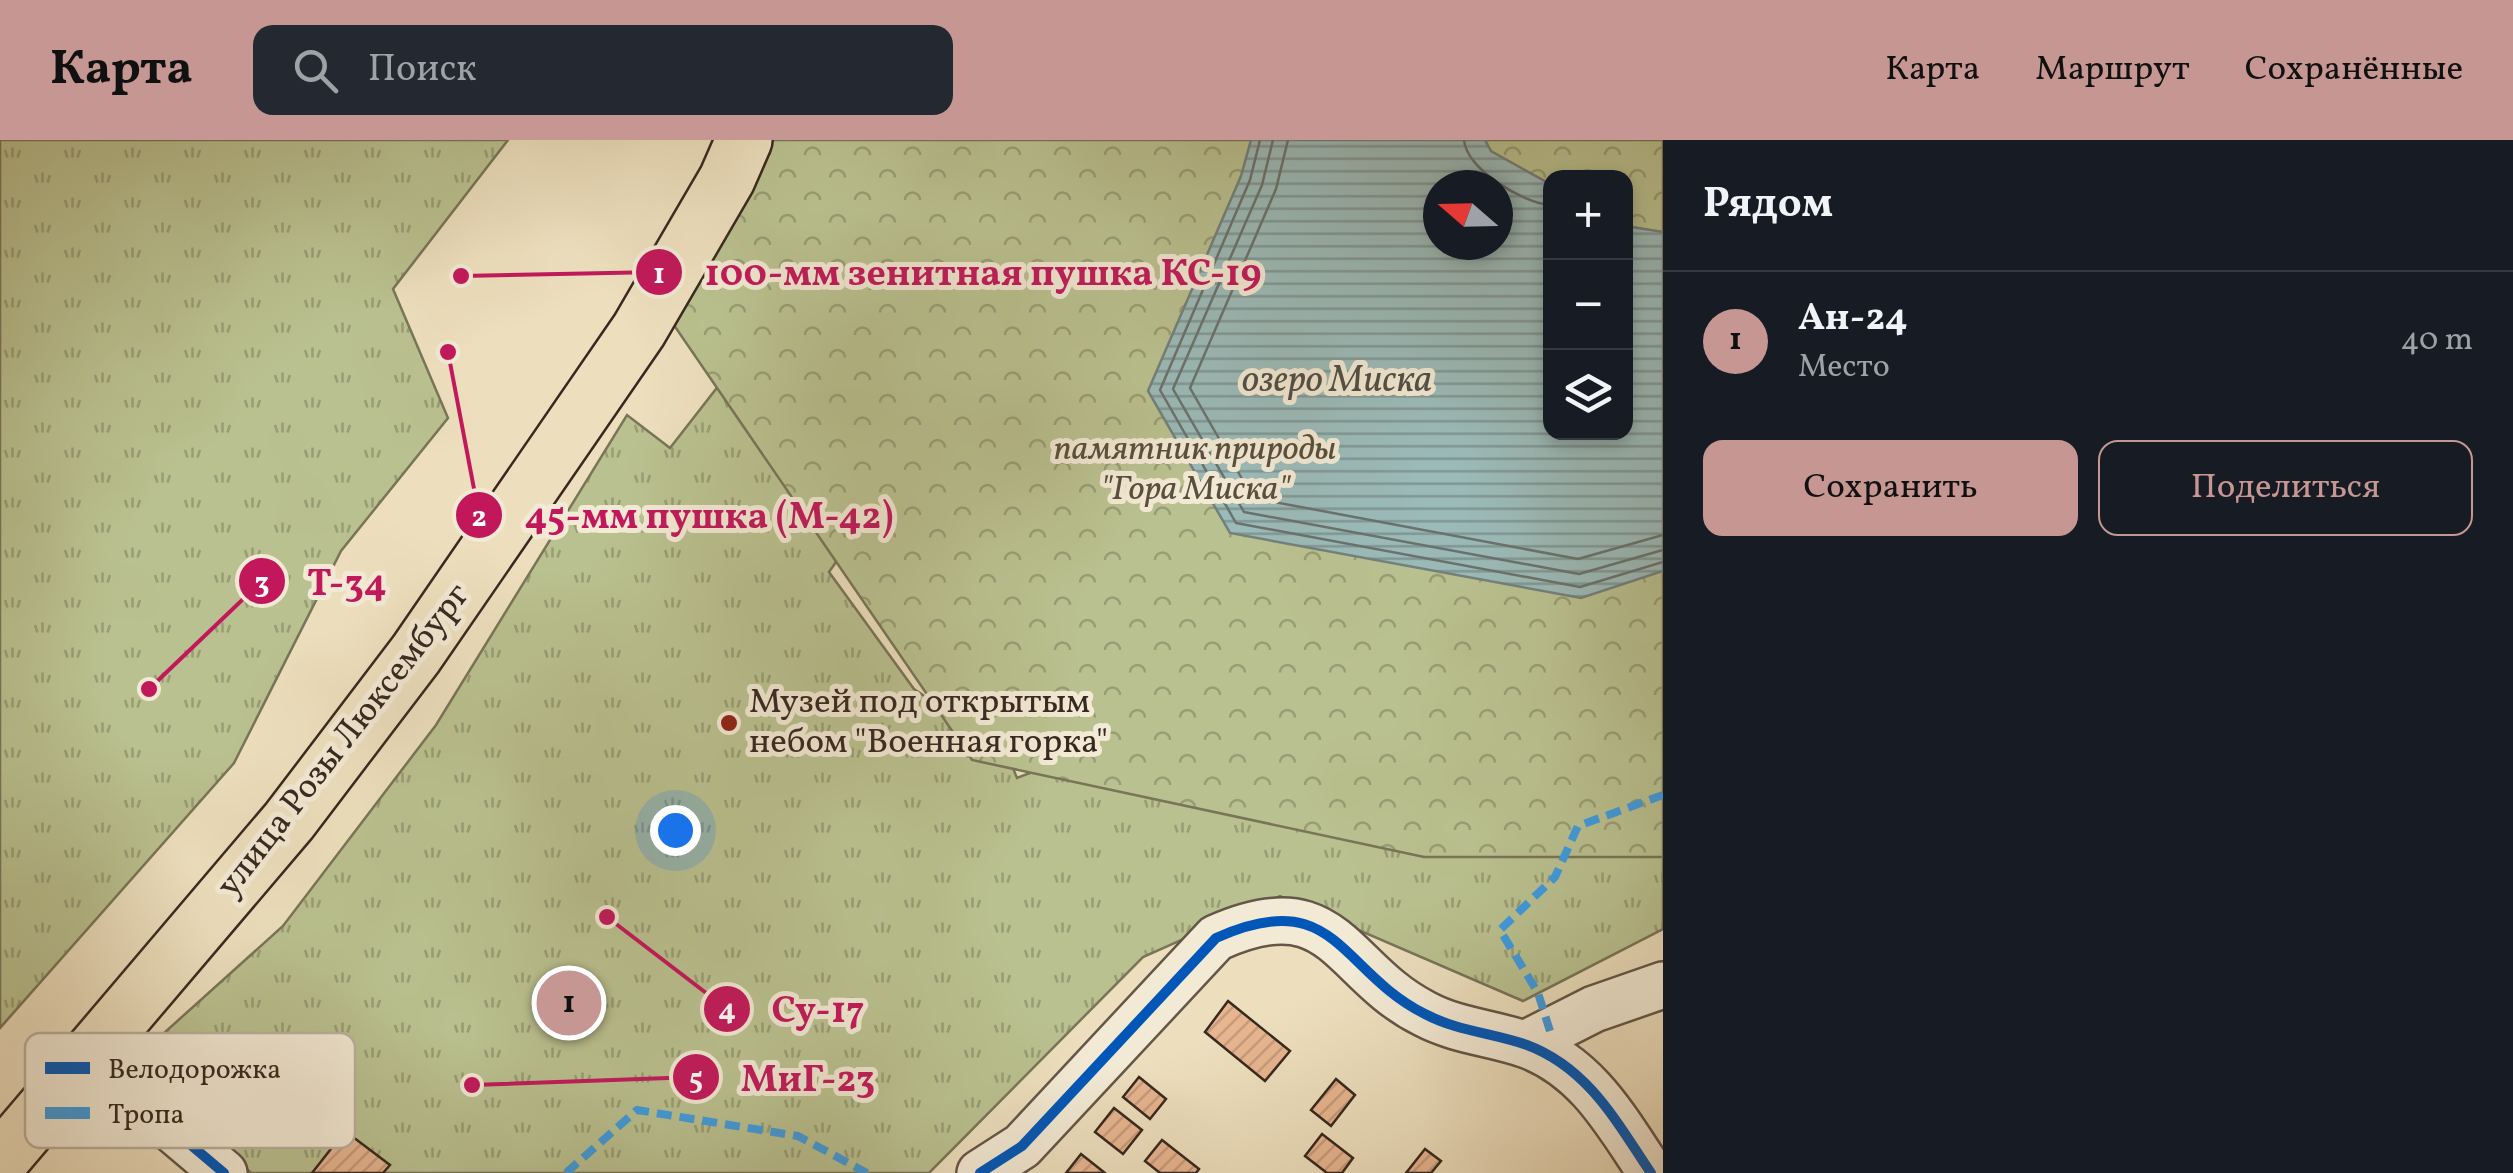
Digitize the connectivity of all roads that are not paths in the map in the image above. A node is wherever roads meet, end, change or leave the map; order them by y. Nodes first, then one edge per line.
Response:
1 (744, 140) edge
2 (1663, 985) edge
3 (109, 1033) edge
4 (1525, 1044) junction
5 (25, 1132) edge
6 (194, 1148) edge
7 (0, 1161) edge
8 (224, 1173) edge
9 (980, 1173) edge
10 (1652, 1173) edge

1 - 3 main road, улица Розы Люксембург
2 - 4 street
4 - 9 street
4 - 10 street
5 - 7 main road, улица Розы Люксембург
6 - 8 street

